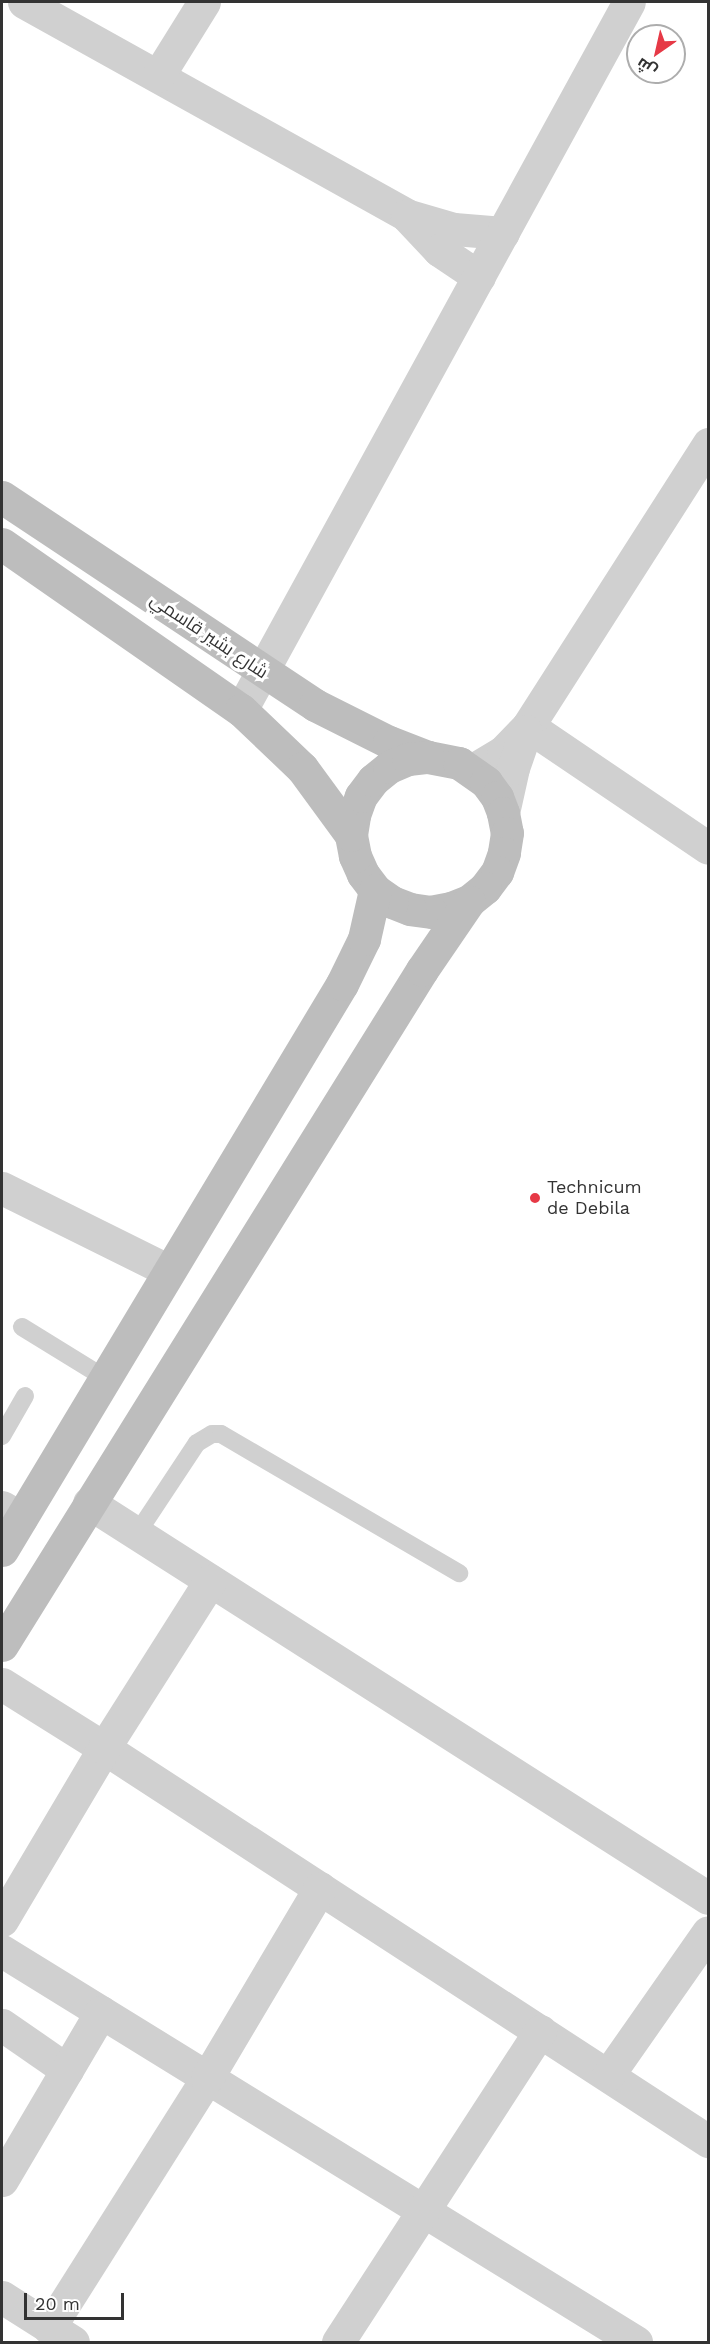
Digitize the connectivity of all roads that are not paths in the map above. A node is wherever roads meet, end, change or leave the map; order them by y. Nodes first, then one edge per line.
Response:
1 (24, 2) edge
2 (204, 2) edge
3 (630, 2) edge
4 (158, 76) junction
5 (406, 214) junction
6 (503, 233) junction
7 (479, 277) junction
8 (708, 444) edge
9 (2, 497) edge
10 (2, 544) edge
11 (262, 671) junction
12 (241, 710) junction
13 (528, 726) junction
14 (428, 757) junction
15 (473, 770) junction
16 (503, 813) junction
17 (351, 835) junction
18 (708, 848) edge
19 (375, 890) junction
20 (469, 901) junction
21 (2, 1188) edge
22 (169, 1271) junction
23 (148, 1307) junction
24 (22, 1327) dead end
25 (105, 1378) junction
26 (25, 1396) dead end
27 (2, 1436) edge
28 (88, 1503) junction
29 (11, 1513) edge
30 (136, 1535) junction
31 (2, 1550) edge
32 (459, 1573) dead end
33 (210, 1581) junction
34 (2, 1645) edge
35 (2, 1684) edge
36 (104, 1748) junction
37 (320, 1888) junction
38 (708, 1898) edge
39 (2, 1920) edge
40 (708, 1932) edge
41 (2, 1951) edge
42 (102, 2013) junction
43 (2, 2025) edge
44 (540, 2031) junction
45 (67, 2070) junction
46 (608, 2075) junction
47 (207, 2078) junction
48 (708, 2141) edge
49 (2, 2180) edge
50 (423, 2211) junction
51 (2, 2297) edge
52 (61, 2335) edge
53 (338, 2343) edge
54 (636, 2343) edge

1 - 4 street
2 - 4 street
3 - 6 street
4 - 5 street
5 - 6 street
5 - 7 street
6 - 7 street
7 - 11 street
8 - 13 street
9 - 11 main road, شارع بشير قاسمي
10 - 12 main road
11 - 12 street
11 - 14 main road, شارع بشير قاسمي
12 - 17 main road
13 - 15 street
13 - 16 street
13 - 18 street
14 - 15 main road
14 - 17 main road
15 - 16 main road
16 - 20 main road
17 - 19 main road
19 - 20 main road
19 - 22 main road
20 - 28 main road
21 - 22 street
22 - 23 main road
23 - 25 main road
23 - 28 main road
24 - 25 lane
25 - 29 main road
26 - 27 lane
28 - 30 street
28 - 34 main road
29 - 31 main road
30 - 32 lane
30 - 33 street
33 - 36 street
33 - 38 street
35 - 36 street
36 - 37 street
36 - 39 street
37 - 44 street
37 - 47 street
40 - 46 street
41 - 42 street
42 - 45 street
42 - 47 street
43 - 45 street
44 - 46 street
44 - 50 street
45 - 49 street
46 - 48 street
47 - 50 street
47 - 52 street
50 - 53 street
50 - 54 street
51 - 52 street

